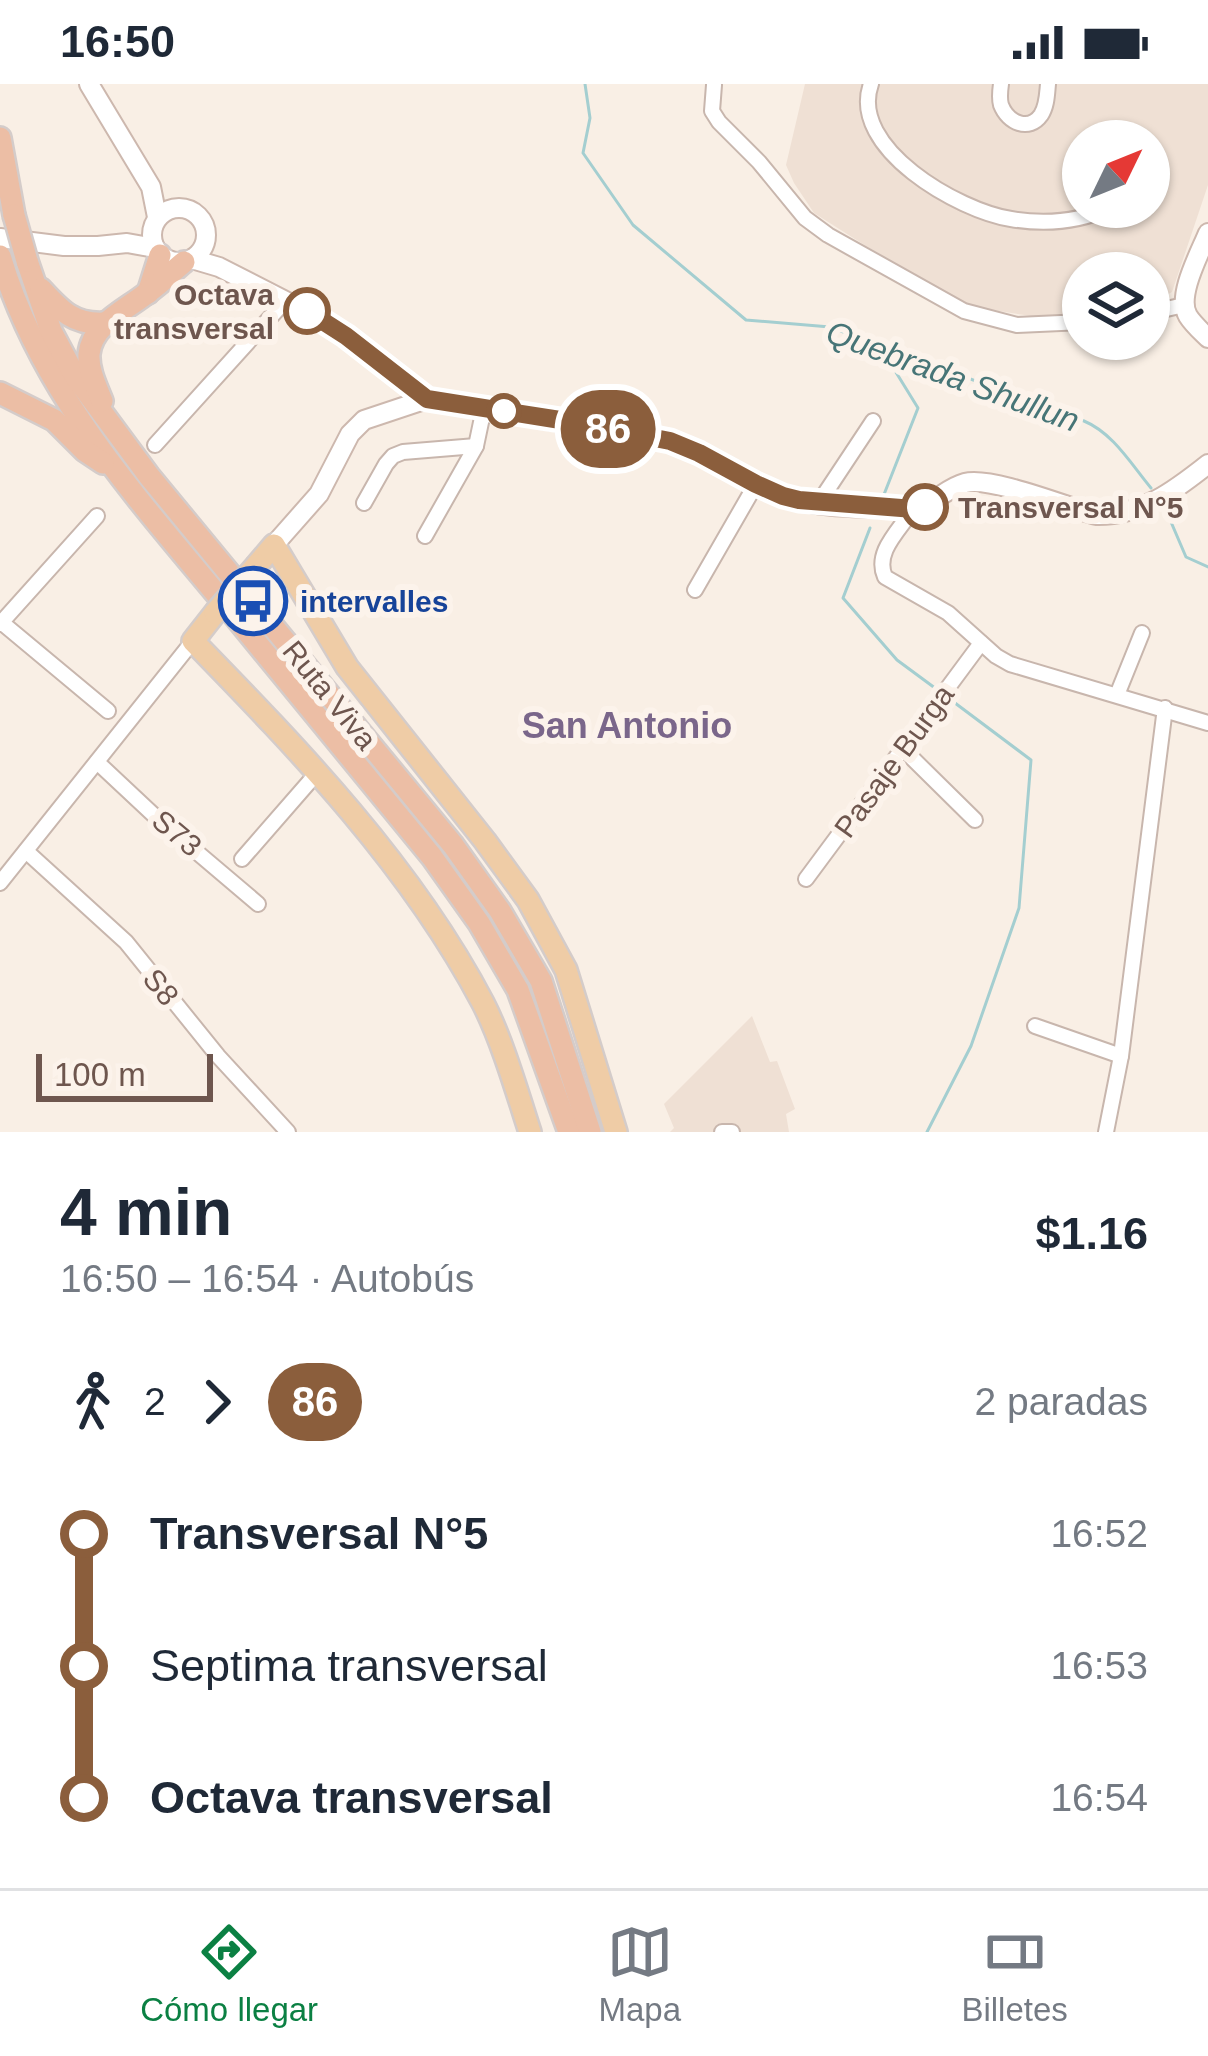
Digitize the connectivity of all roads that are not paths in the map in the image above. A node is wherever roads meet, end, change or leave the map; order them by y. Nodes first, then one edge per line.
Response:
1 (89, 84) edge
2 (871, 84) edge
3 (1001, 84) edge
4 (1048, 84) edge
5 (714, 85) edge
6 (0, 138) edge
7 (1062, 222) edge
8 (160, 232) junction
9 (1208, 233) edge
10 (0, 238) edge
11 (193, 256) junction
12 (1, 258) edge
13 (29, 270) junction
14 (148, 293) junction
15 (286, 300) junction
16 (1184, 305) junction
17 (1170, 308) edge
18 (105, 323) junction
19 (1062, 323) edge
20 (1208, 338) edge
21 (0, 393) edge
22 (427, 399) junction
23 (484, 408) junction
24 (873, 421) dead end
25 (114, 429) junction
26 (155, 445) dead end
27 (476, 446) junction
28 (1208, 464) edge
29 (118, 474) junction
30 (756, 484) junction
31 (364, 503) dead end
32 (818, 504) junction
33 (914, 509) junction
34 (97, 516) dead end
35 (424, 536) dead end
36 (274, 545) junction
37 (694, 590) dead end
38 (0, 623) edge
39 (1142, 633) dead end
40 (193, 641) junction
41 (981, 643) junction
42 (1117, 694) junction
43 (1166, 708) junction
44 (108, 711) dead end
45 (1208, 723) edge
46 (904, 750) junction
47 (97, 762) junction
48 (317, 773) junction
49 (975, 820) dead end
50 (26, 851) junction
51 (242, 859) dead end
52 (806, 880) dead end
53 (0, 883) edge
54 (259, 904) dead end
55 (1035, 1026) dead end
56 (1121, 1056) junction
57 (288, 1132) edge
58 (530, 1132) edge
59 (569, 1132) edge
60 (590, 1132) edge
61 (616, 1132) edge
62 (722, 1132) edge
63 (731, 1132) edge
64 (1106, 1132) edge

1 - 8 main road
2 - 7 street
3 - 4 street
5 - 19 street
6 - 13 highway, Ruta Viva, bridge
8 - 10 main road
8 - 11 main road
8 - 11 main road
8 - 14 highway
9 - 16 main road
11 - 14 highway
11 - 15 main road
12 - 29 highway, Ruta Viva
13 - 18 highway
13 - 25 highway, Ruta Viva
14 - 18 highway
15 - 22 main road
15 - 26 street
16 - 17 street
16 - 20 main road
18 - 25 highway
21 - 29 highway
22 - 23 main road
22 - 36 main road
23 - 27 street
23 - 30 main road
24 - 32 street
25 - 60 highway, Ruta Viva
27 - 31 street
27 - 35 street
28 - 33 main road
29 - 59 highway, Ruta Viva
30 - 32 main road
30 - 37 street
32 - 33 main road
33 - 41 street
34 - 38 street
36 - 40 main road, bridge
36 - 61 main road, Ruta Viva
38 - 44 street
39 - 42 street
40 - 47 street
40 - 48 main road, Ruta Viva
41 - 42 street
41 - 46 street, Pasaje Burga
42 - 43 street
43 - 45 street
43 - 56 street
46 - 49 street
46 - 52 street, Pasaje Burga
47 - 50 street
47 - 54 street, S73
48 - 51 street
48 - 58 main road, Ruta Viva
50 - 53 street
50 - 57 street, S8
55 - 56 street
56 - 64 street
62 - 63 street

